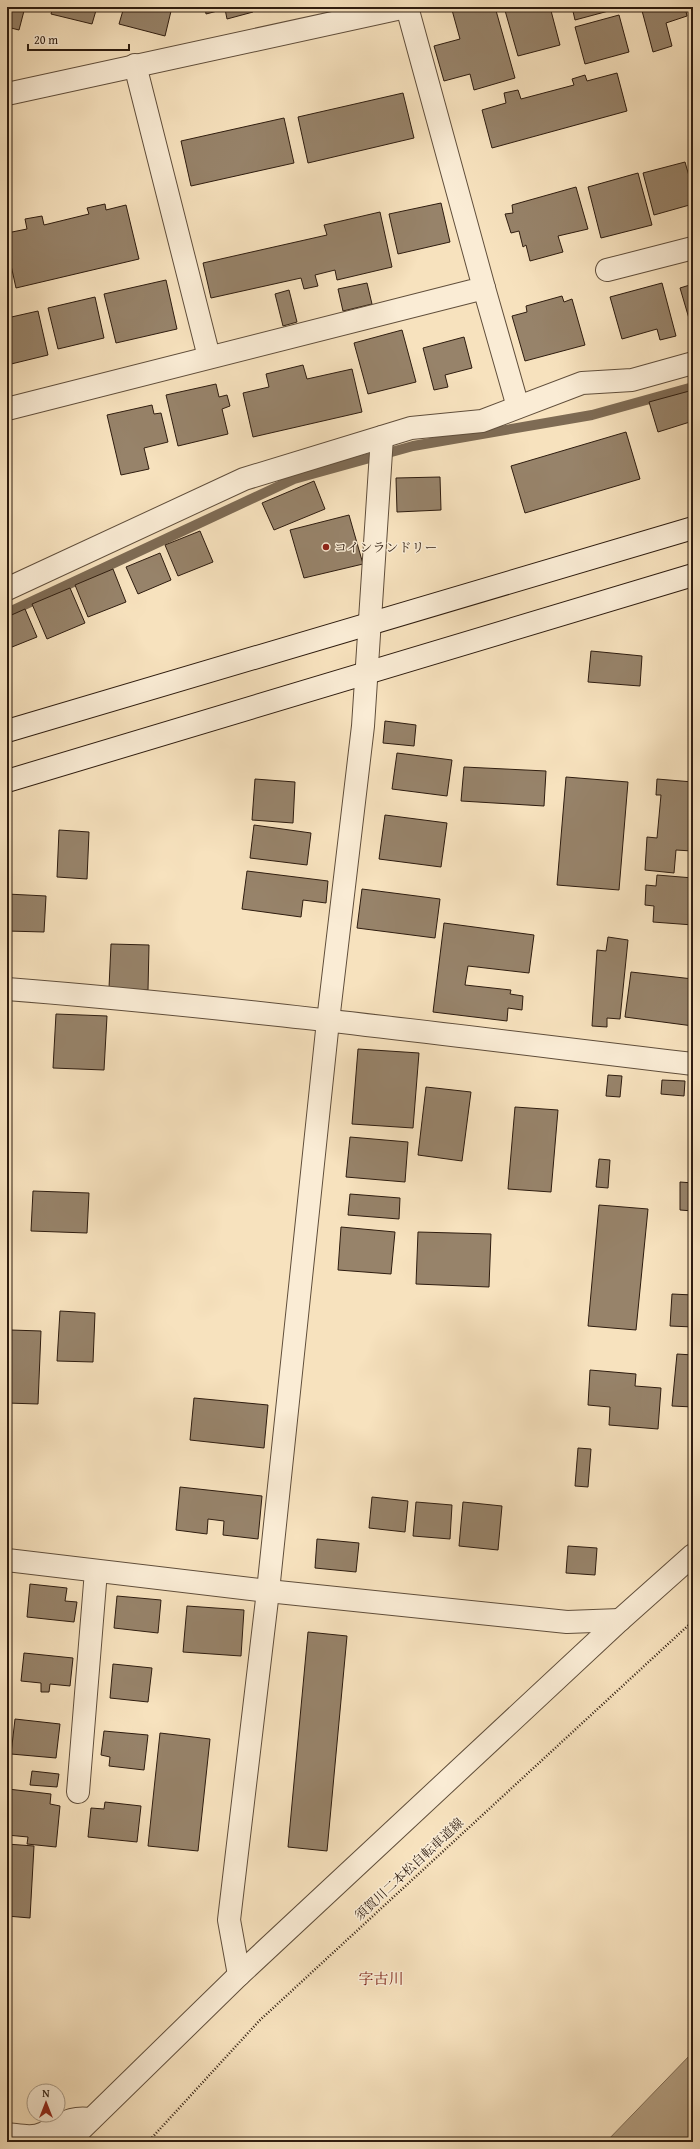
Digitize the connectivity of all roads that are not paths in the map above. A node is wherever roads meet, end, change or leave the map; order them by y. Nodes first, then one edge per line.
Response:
1 (407, 7) edge
2 (135, 65) junction
3 (7, 94) edge
4 (693, 248) edge
5 (607, 270) dead end
6 (484, 288) junction
7 (210, 357) junction
8 (693, 363) edge
9 (518, 407) junction
10 (7, 410) edge
11 (382, 437) junction
12 (693, 528) edge
13 (693, 575) edge
14 (7, 588) edge
15 (371, 622) junction
16 (367, 671) junction
17 (7, 731) edge
18 (7, 781) edge
19 (7, 989) edge
20 (328, 1021) junction
21 (693, 1064) edge
22 (693, 1556) edge
23 (7, 1560) edge
24 (96, 1571) junction
25 (268, 1591) junction
26 (620, 1620) junction
27 (78, 1792) dead end
28 (239, 1976) junction
29 (90, 2119) junction
30 (7, 2134) edge
31 (68, 2142) edge

1 - 2 street
1 - 6 street
2 - 3 street
2 - 7 street
4 - 5 street
6 - 7 street
6 - 9 street
7 - 10 street
8 - 9 street
9 - 11 street
11 - 14 street
11 - 15 street
12 - 15 street
13 - 16 street
15 - 16 street
15 - 17 street
16 - 18 street
16 - 20 street
19 - 20 street
20 - 21 street
20 - 25 street
22 - 26 street
23 - 24 street
24 - 25 street
24 - 27 street
25 - 26 street
25 - 28 street
26 - 28 street
28 - 29 street
29 - 30 street
29 - 31 street

